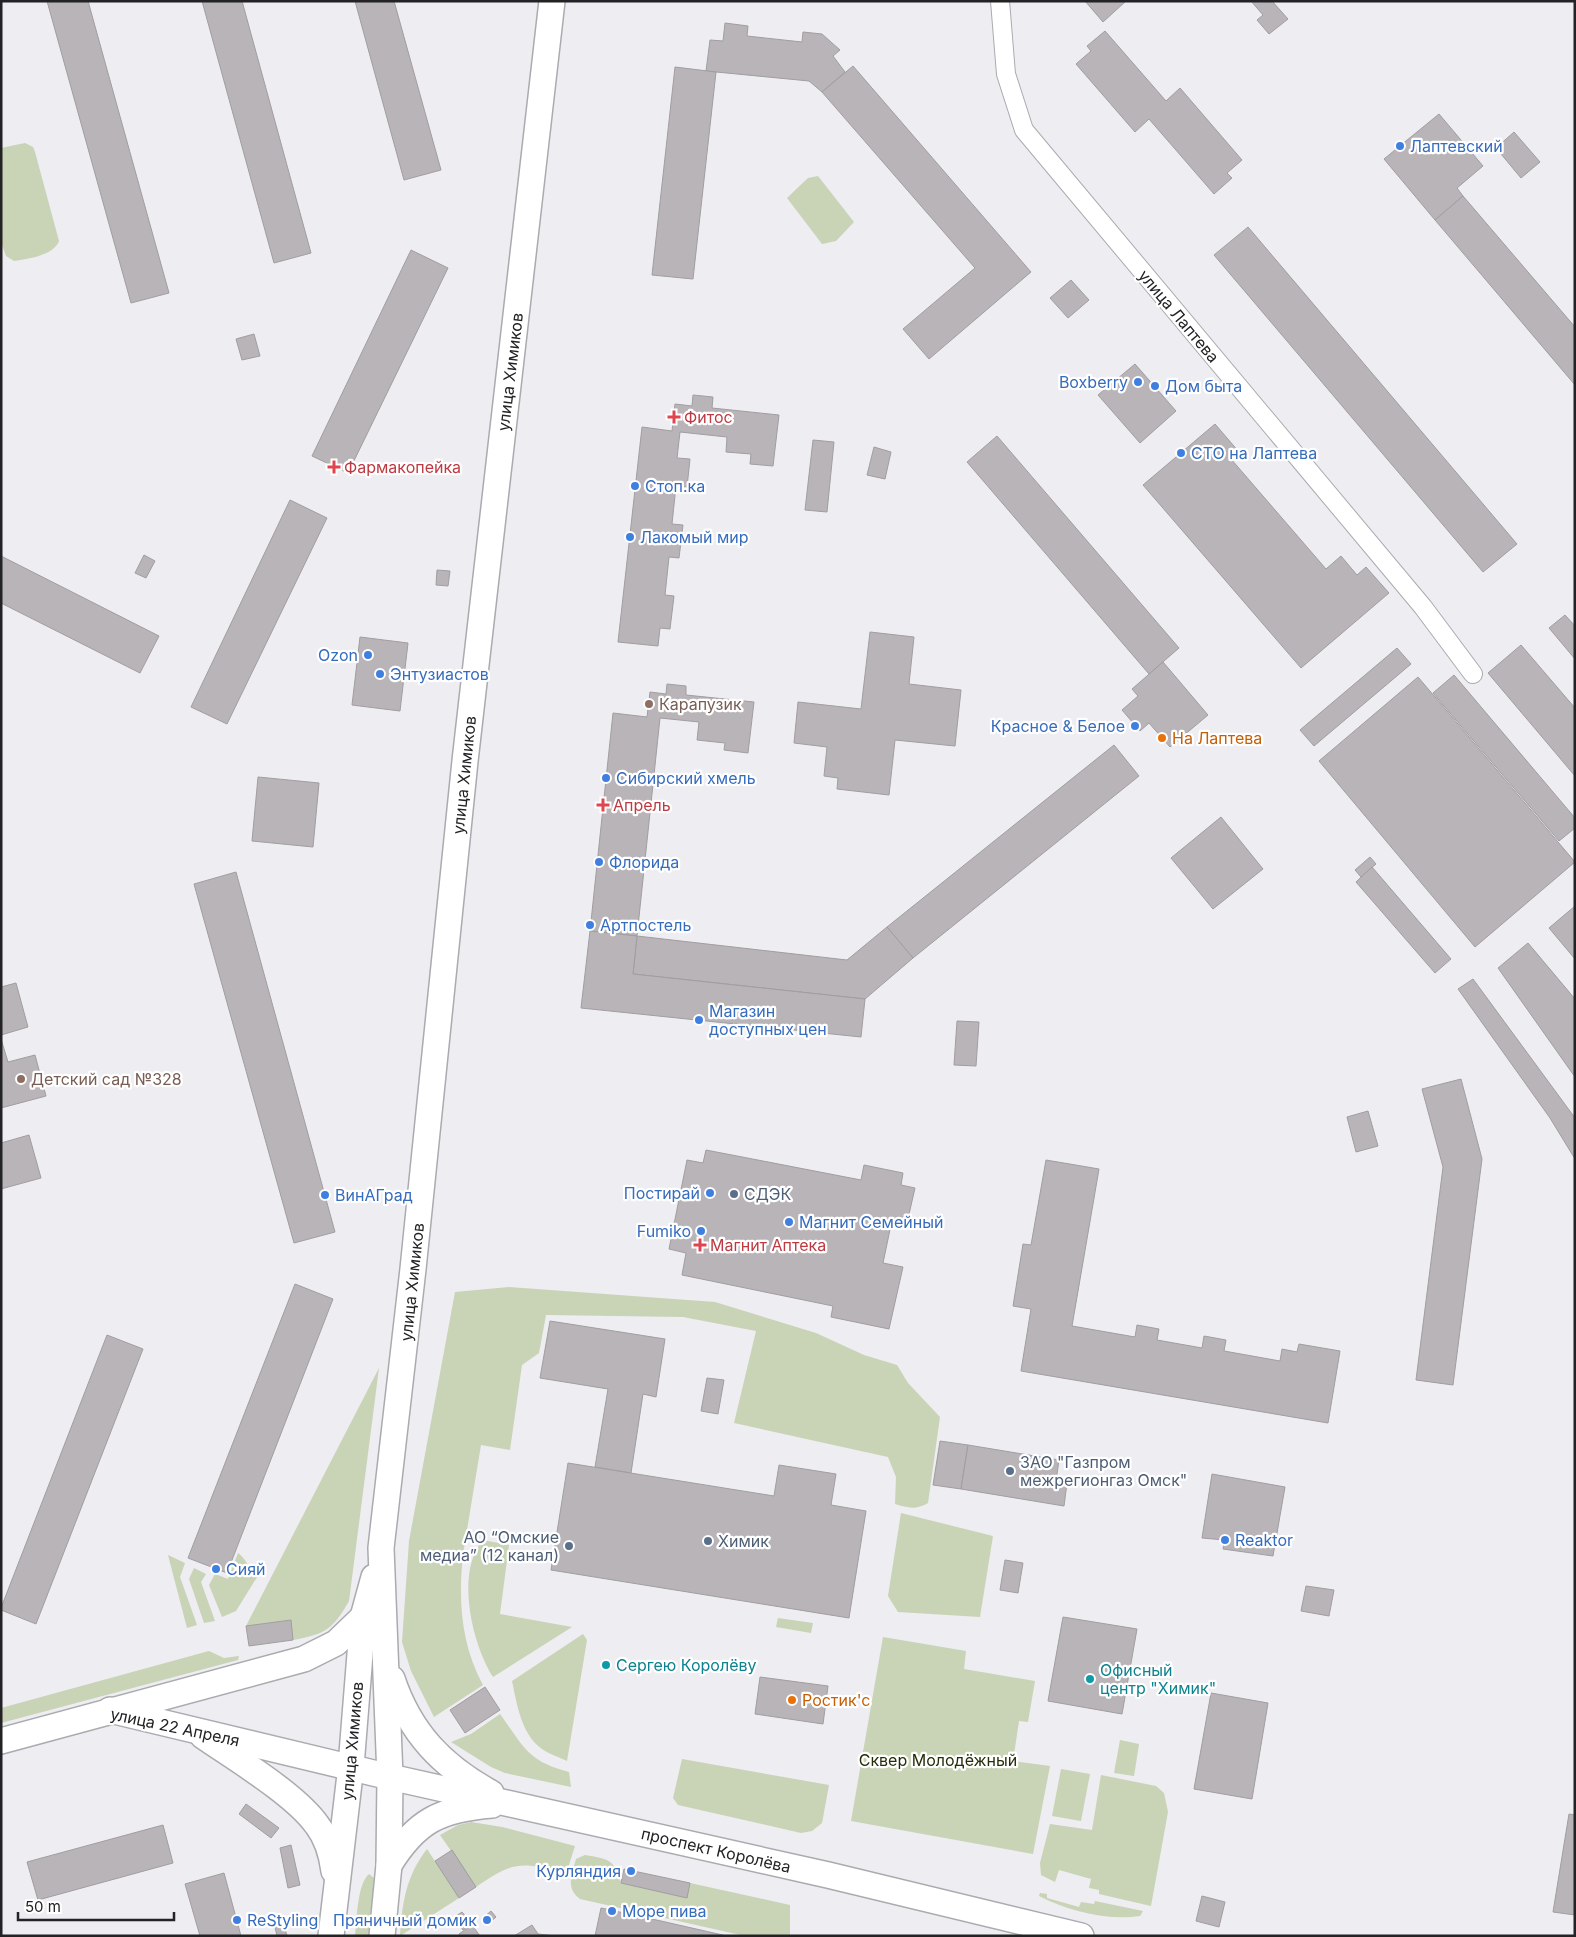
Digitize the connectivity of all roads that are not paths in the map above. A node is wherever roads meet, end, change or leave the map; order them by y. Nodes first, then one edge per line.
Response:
1 (552, 1) edge
2 (1000, 1) edge
3 (1473, 674) dead end
4 (381, 1548) junction
5 (363, 1616) junction
6 (385, 1655) junction
7 (110, 1710) junction
8 (193, 1729) junction
9 (1, 1741) edge
10 (350, 1766) junction
11 (390, 1777) junction
12 (509, 1804) junction
13 (389, 1865) junction
14 (337, 1887) junction
15 (332, 1936) edge
16 (382, 1936) edge
17 (1081, 1936) edge

1 - 4 main road, улица Химиков
2 - 3 street, улица Лаптева
4 - 5 main road, улица Химиков
4 - 6 main road, улица Химиков
5 - 7 main road
5 - 10 main road, улица Химиков
6 - 11 main road, улица Химиков
6 - 12 main road
7 - 8 main road, улица 22 Апреля
7 - 9 main road, улица 22 Апреля
8 - 10 main road, улица 22 Апреля
8 - 14 main road
10 - 11 main road, проспект Королёва
10 - 14 main road, улица Химиков
11 - 12 main road, проспект Королёва
11 - 13 main road, улица Химиков
12 - 13 main road
12 - 17 main road, проспект Королёва
13 - 16 main road, улица Химиков
14 - 15 main road, улица Химиков

